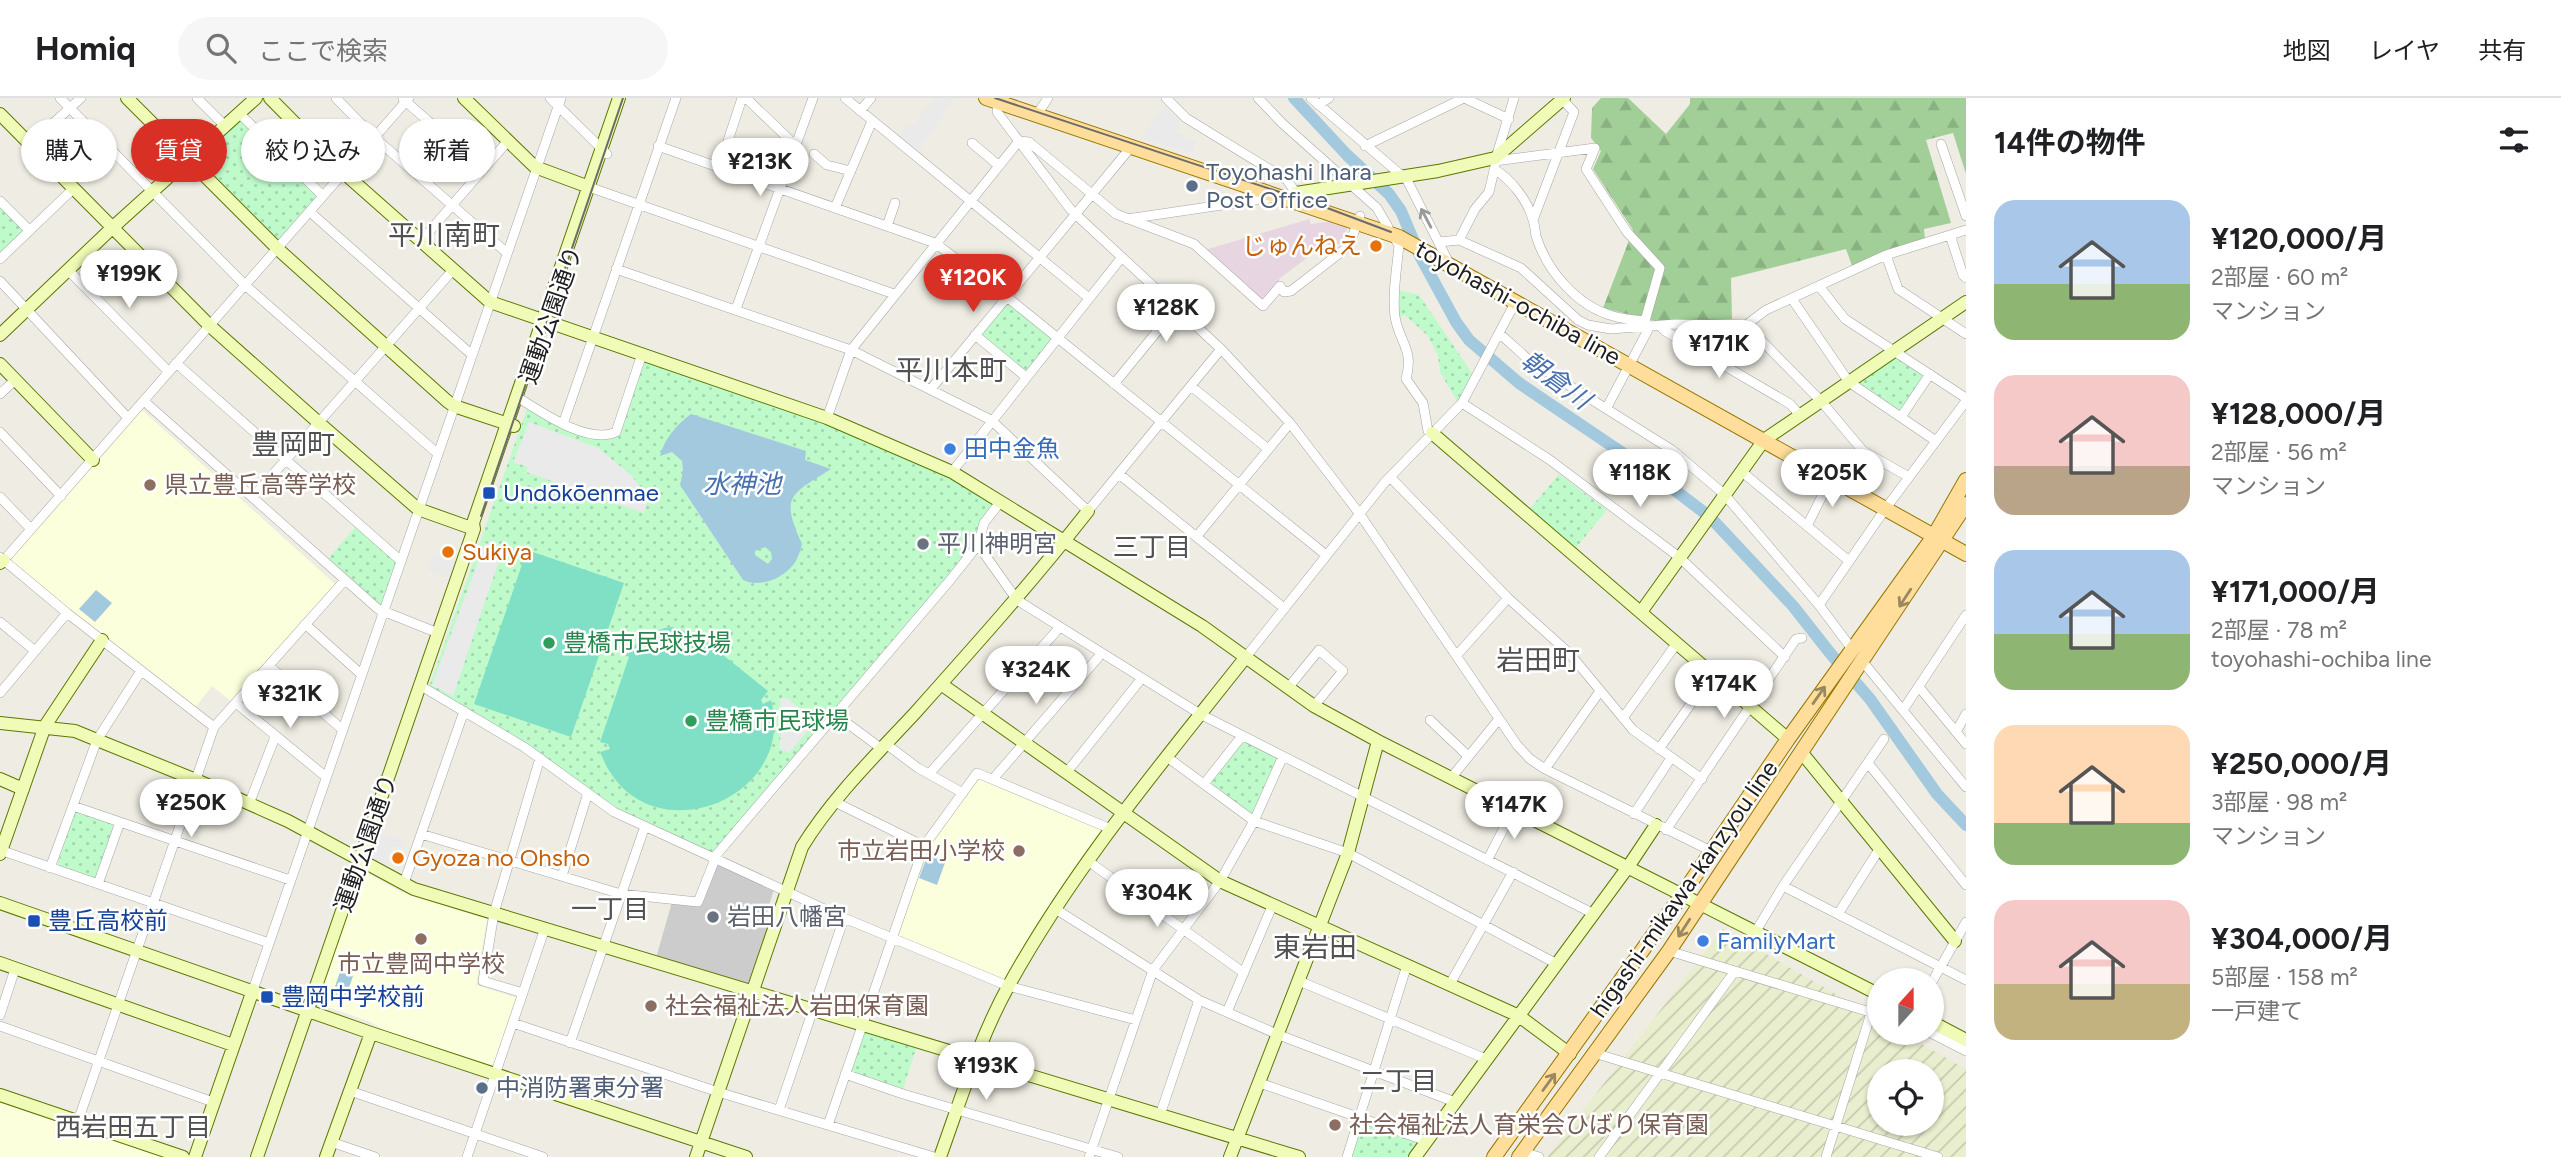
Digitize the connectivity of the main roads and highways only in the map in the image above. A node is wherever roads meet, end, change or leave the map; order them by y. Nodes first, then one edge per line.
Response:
1 (997, 99) edge
2 (1041, 108) edge
3 (1359, 219) junction
4 (1966, 480) edge
5 (1966, 504) edge
6 (1938, 538) junction
7 (1966, 554) edge
8 (1521, 1154) edge
9 (1494, 1157) edge

1 - 2 main road, toyohashi-ochiba line
2 - 3 main road, toyohashi-ochiba line
2 - 3 main road, toyohashi-ochiba line
3 - 6 main road, toyohashi-ochiba line
4 - 6 main road, higashi-mikawa-kanzyou line
5 - 6 main road, higashi-mikawa-kanzyou line
6 - 7 main road, toyohashi-ochiba line
6 -> 8 main road, higashi-mikawa-kanzyou line
9 -> 6 main road, higashi-mikawa-kanzyou line

